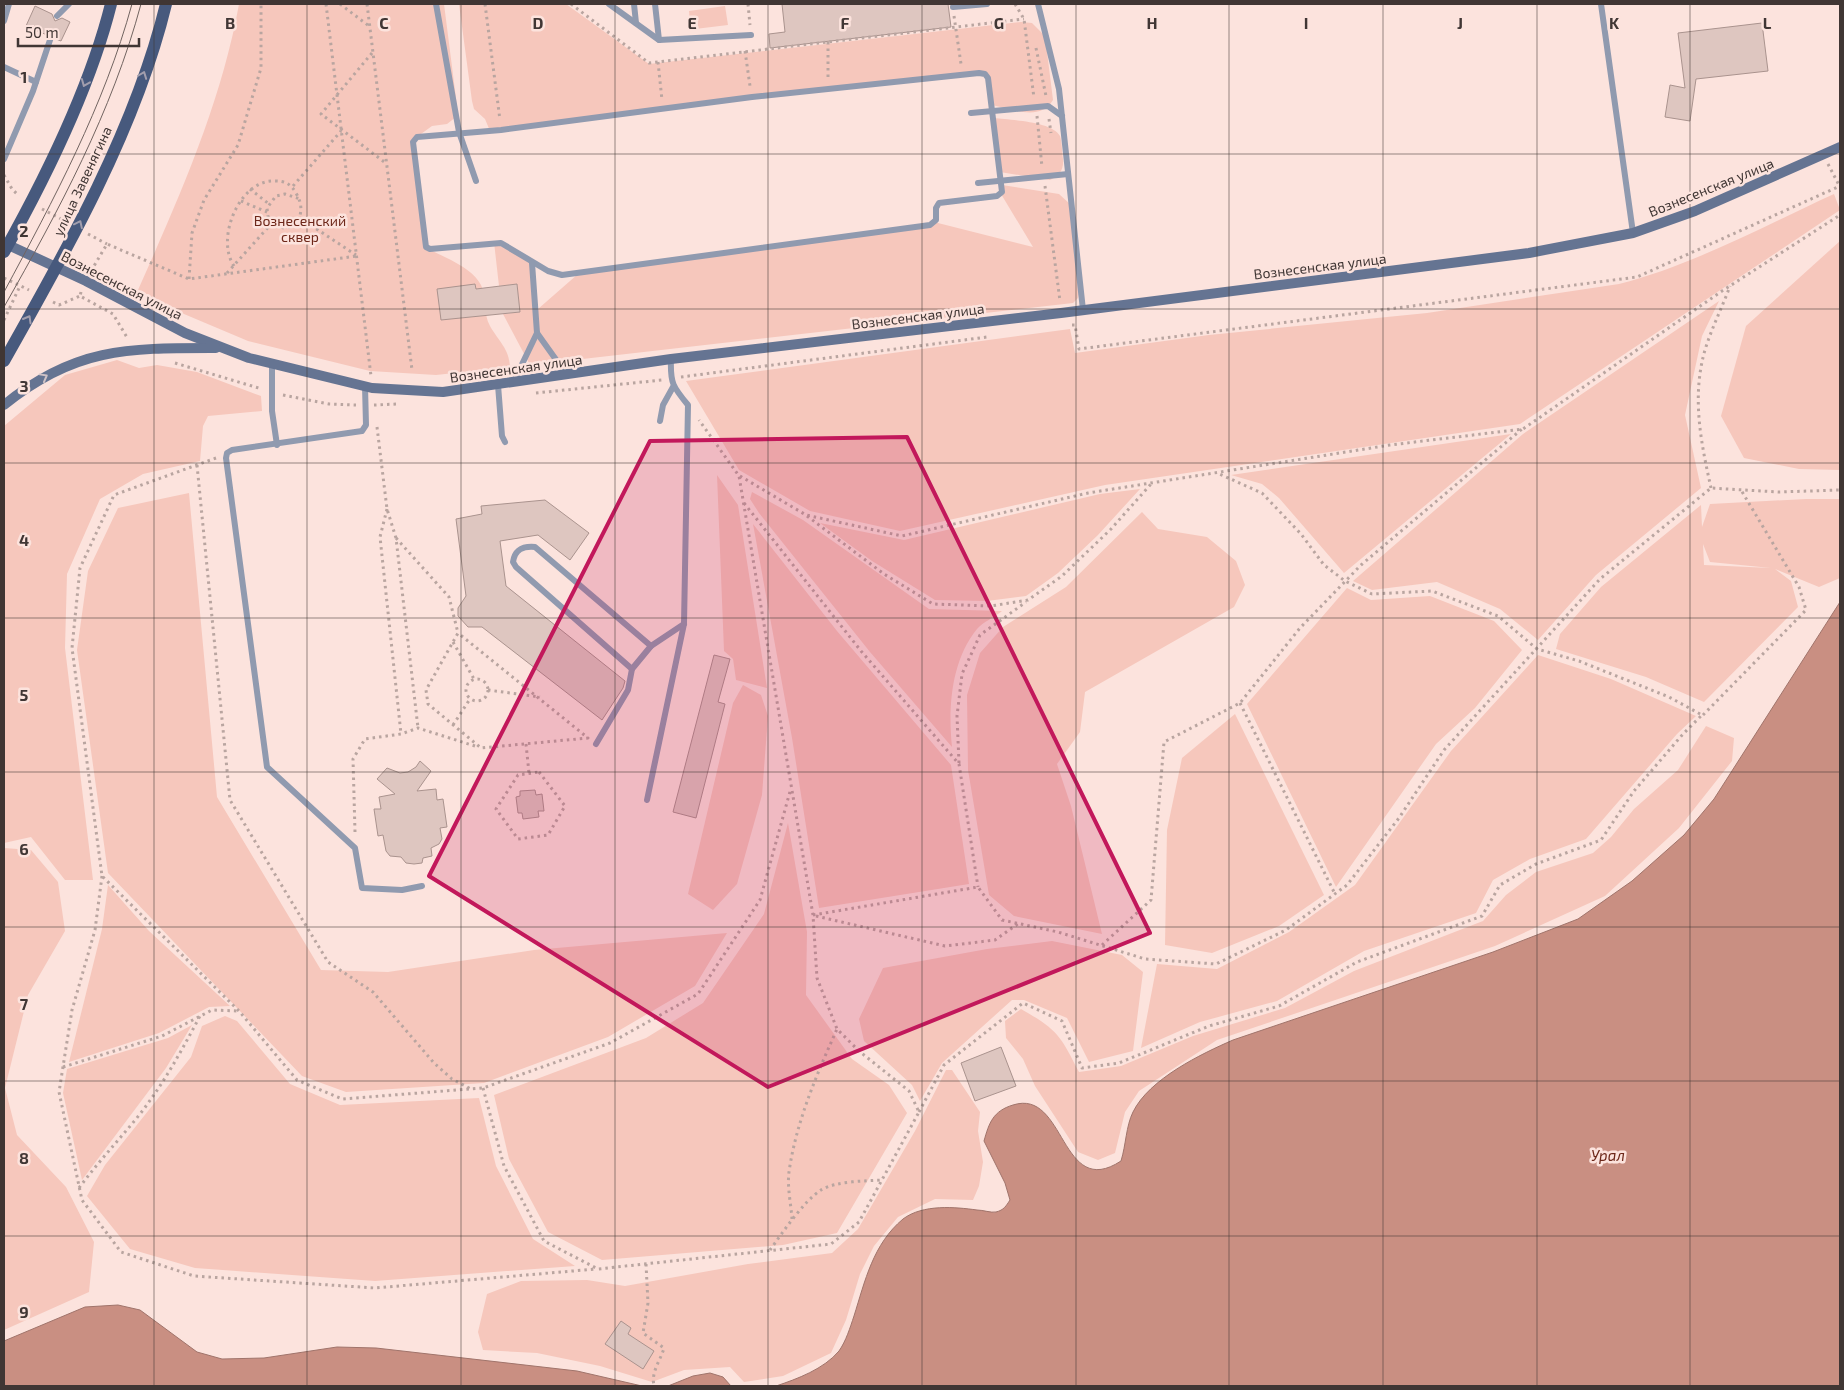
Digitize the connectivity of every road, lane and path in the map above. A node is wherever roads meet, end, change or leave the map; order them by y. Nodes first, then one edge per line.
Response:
1 (10, 4) edge
2 (69, 4) edge
3 (112, 4) edge
4 (166, 4) edge
5 (261, 4) edge
6 (326, 4) edge
7 (340, 4) edge
8 (367, 4) edge
9 (436, 4) edge
10 (485, 4) edge
11 (571, 4) edge
12 (609, 4) edge
13 (634, 4) edge
14 (655, 4) edge
15 (748, 4) edge
16 (987, 4) edge
17 (1038, 4) edge
18 (1601, 4) edge
19 (963, 5) edge
20 (953, 7) dead end
21 (57, 16) dead end
22 (1024, 19) dead end
23 (4, 22) edge
24 (636, 23) junction
25 (370, 26) junction
26 (956, 27) junction
27 (751, 35) junction
28 (51, 37) dead end
29 (659, 40) junction
30 (828, 42) junction
31 (373, 52) junction
32 (745, 52) junction
33 (658, 62) junction
34 (4, 67) edge
35 (963, 74) junction
36 (36, 82) junction
37 (828, 90) junction
38 (337, 94) junction
39 (752, 97) junction
40 (663, 108) junction
41 (993, 110) junction
42 (971, 113) dead end
43 (1062, 116) junction
44 (342, 130) junction
45 (501, 130) junction
46 (459, 132) junction
47 (1840, 147) edge
48 (1823, 155) junction
49 (4, 158) edge
50 (386, 164) junction
51 (4, 174) edge
52 (1068, 174) junction
53 (1001, 180) junction
54 (476, 181) dead end
55 (978, 183) dead end
56 (292, 186) junction
57 (1840, 187) edge
58 (250, 189) junction
59 (300, 200) junction
60 (241, 201) junction
61 (30, 203) junction
62 (269, 204) junction
63 (267, 212) junction
64 (1840, 215) edge
65 (300, 218) junction
66 (272, 223) junction
67 (77, 228) junction
68 (1633, 233) junction
69 (107, 244) dead end
70 (5, 247) edge
71 (356, 256) junction
72 (532, 263) junction
73 (234, 266) junction
74 (57, 268) junction
75 (226, 273) dead end
76 (189, 278) dead end
77 (20, 286) dead end
78 (1730, 286) junction
79 (1083, 310) junction
80 (4, 320) edge
81 (537, 333) junction
82 (224, 348) junction
83 (671, 359) junction
84 (4, 361) edge
85 (272, 365) junction
86 (412, 370) dead end
87 (567, 375) junction
88 (513, 383) junction
89 (498, 385) junction
90 (673, 386) junction
91 (369, 387) junction
92 (4, 405) edge
93 (688, 405) junction
94 (376, 415) dead end
95 (660, 421) dead end
96 (377, 424) dead end
97 (1523, 429) junction
98 (505, 442) dead end
99 (277, 445) junction
100 (226, 455) junction
101 (197, 465) junction
102 (1217, 473) junction
103 (739, 476) junction
104 (1151, 483) junction
105 (1711, 488) junction
106 (1740, 490) junction
107 (1840, 490) edge
108 (743, 502) junction
109 (387, 509) junction
110 (806, 515) junction
111 (396, 538) junction
112 (1345, 581) junction
113 (1028, 600) junction
114 (684, 624) junction
115 (458, 633) junction
116 (453, 642) junction
117 (651, 646) junction
118 (1537, 649) junction
119 (632, 669) junction
120 (474, 679) junction
121 (488, 690) junction
122 (540, 697) junction
123 (470, 699) junction
124 (1240, 703) junction
125 (1702, 715) junction
126 (454, 725) junction
127 (418, 728) junction
128 (401, 734) junction
129 (526, 744) junction
130 (596, 744) dead end
131 (482, 748) junction
132 (959, 764) junction
133 (529, 773) junction
134 (791, 788) junction
135 (646, 800) dead end
136 (355, 848) junction
137 (102, 876) junction
138 (422, 886) dead end
139 (978, 887) junction
140 (1335, 894) junction
141 (813, 915) junction
142 (1019, 924) junction
143 (1102, 945) junction
144 (238, 1011) junction
145 (200, 1016) junction
146 (837, 1029) junction
147 (63, 1067) junction
148 (483, 1088) junction
149 (472, 1089) junction
150 (919, 1112) junction
151 (882, 1180) junction
152 (79, 1188) junction
153 (792, 1219) junction
154 (770, 1250) junction
155 (646, 1264) junction
156 (598, 1269) junction
157 (654, 1386) edge

1 - 23 lane
2 - 21 lane
3 -> 61 main road
67 -> 4 main road, улица Завенягина
5 - 76 path
6 - 38 path
7 - 25 path
8 - 25 path
9 - 46 lane
10 - 45 path
11 - 33 path
12 - 24 lane
13 - 24 lane
14 - 29 lane
15 - 27 path
16 - 19 lane
17 - 43 lane
18 - 68 lane
19 - 20 lane
22 - 26 path
24 - 29 lane
25 - 31 path
26 - 30 path
26 - 35 path
27 - 29 lane
27 - 32 path
28 - 36 lane
30 - 32 path
30 - 37 path
31 - 38 path
31 - 50 path
32 - 33 path
32 - 39 path
33 - 40 path
34 - 36 lane
35 - 37 lane
35 - 41 lane
36 - 49 lane
37 - 39 lane
38 - 44 path
38 - 44 path
39 - 40 lane
40 - 45 lane
41 - 42 lane
41 - 43 lane
41 - 53 lane
43 - 52 lane
44 - 50 path
44 - 56 path
44 - 71 path
45 - 46 lane
46 - 54 lane
46 - 72 lane
47 - 48 main road, Вознесенская улица
48 - 57 path
48 - 68 main road, Вознесенская улица
50 - 86 path
51 - 61 path
52 - 53 lane
52 - 79 lane
53 - 55 lane
53 - 72 lane
56 - 58 path
56 - 59 path
58 - 60 path
58 - 62 path
59 - 62 path
59 - 65 path
60 - 63 path
60 - 73 path
61 - 67 path
61 - 70 main road
62 - 63 path
63 - 66 path
64 - 78 path
65 - 66 path
65 - 71 path
66 - 73 path
67 - 69 path
67 - 74 main road, улица Завенягина
68 - 79 main road, Вознесенская улица
70 - 74 main road, Вознесенская улица
71 - 91 path
72 - 81 lane
73 - 75 path
74 - 82 main road, Вознесенская улица
84 -> 74 main road, улица Завенягина
77 - 80 path
78 - 97 path
78 - 105 path
79 - 83 main road, Вознесенская улица
81 - 87 lane
81 - 88 lane
82 - 85 main road, Вознесенская улица
92 -> 82 main road
83 - 87 main road, Вознесенская улица
83 - 90 lane
85 - 91 main road, Вознесенская улица
85 - 99 lane
87 - 88 main road, Вознесенская улица
88 - 89 main road, Вознесенская улица
89 - 91 main road, Вознесенская улица
89 - 98 lane
90 - 93 lane
90 - 95 lane
91 - 94 path
91 - 99 lane
93 - 103 path
93 - 114 lane
96 - 109 path
97 - 102 path
97 - 112 path
99 - 100 lane
100 - 101 path
100 - 136 lane
101 - 137 path
101 - 149 path
102 - 104 path
102 - 112 path
103 - 108 path
103 - 110 path
104 - 110 path
104 - 113 path
105 - 106 path
105 - 118 path
106 - 107 path
106 - 125 path
108 - 132 path
108 - 134 path
109 - 111 path
109 - 128 path
110 - 113 path
111 - 115 path
111 - 127 path
112 - 118 path
112 - 124 path
113 - 132 path
114 - 117 lane
114 - 135 lane
115 - 116 path
115 - 122 path
116 - 120 path
116 - 126 path
117 - 119 lane
117 - 119 lane
118 - 125 path
118 - 140 path
119 - 130 lane
120 - 121 path
120 - 123 path
121 - 122 path
121 - 123 path
122 - 129 path
123 - 126 path
124 - 140 path
124 - 143 path
125 - 150 path
126 - 131 path
127 - 128 path
127 - 131 path
128 - 136 path
129 - 131 path
129 - 133 path
132 - 139 path
133 - 133 path
134 - 141 path
134 - 148 path
136 - 138 lane
137 - 144 path
137 - 147 path
139 - 141 path
139 - 142 path
140 - 143 path
141 - 142 path
141 - 146 path
142 - 143 path
144 - 145 path
144 - 149 path
145 - 147 path
145 - 152 path
146 - 150 path
146 - 153 path
147 - 152 path
148 - 149 path
148 - 156 path
150 - 151 path
151 - 153 path
151 - 154 path
152 - 156 path
153 - 154 path
154 - 155 path
155 - 156 path
155 - 157 path

